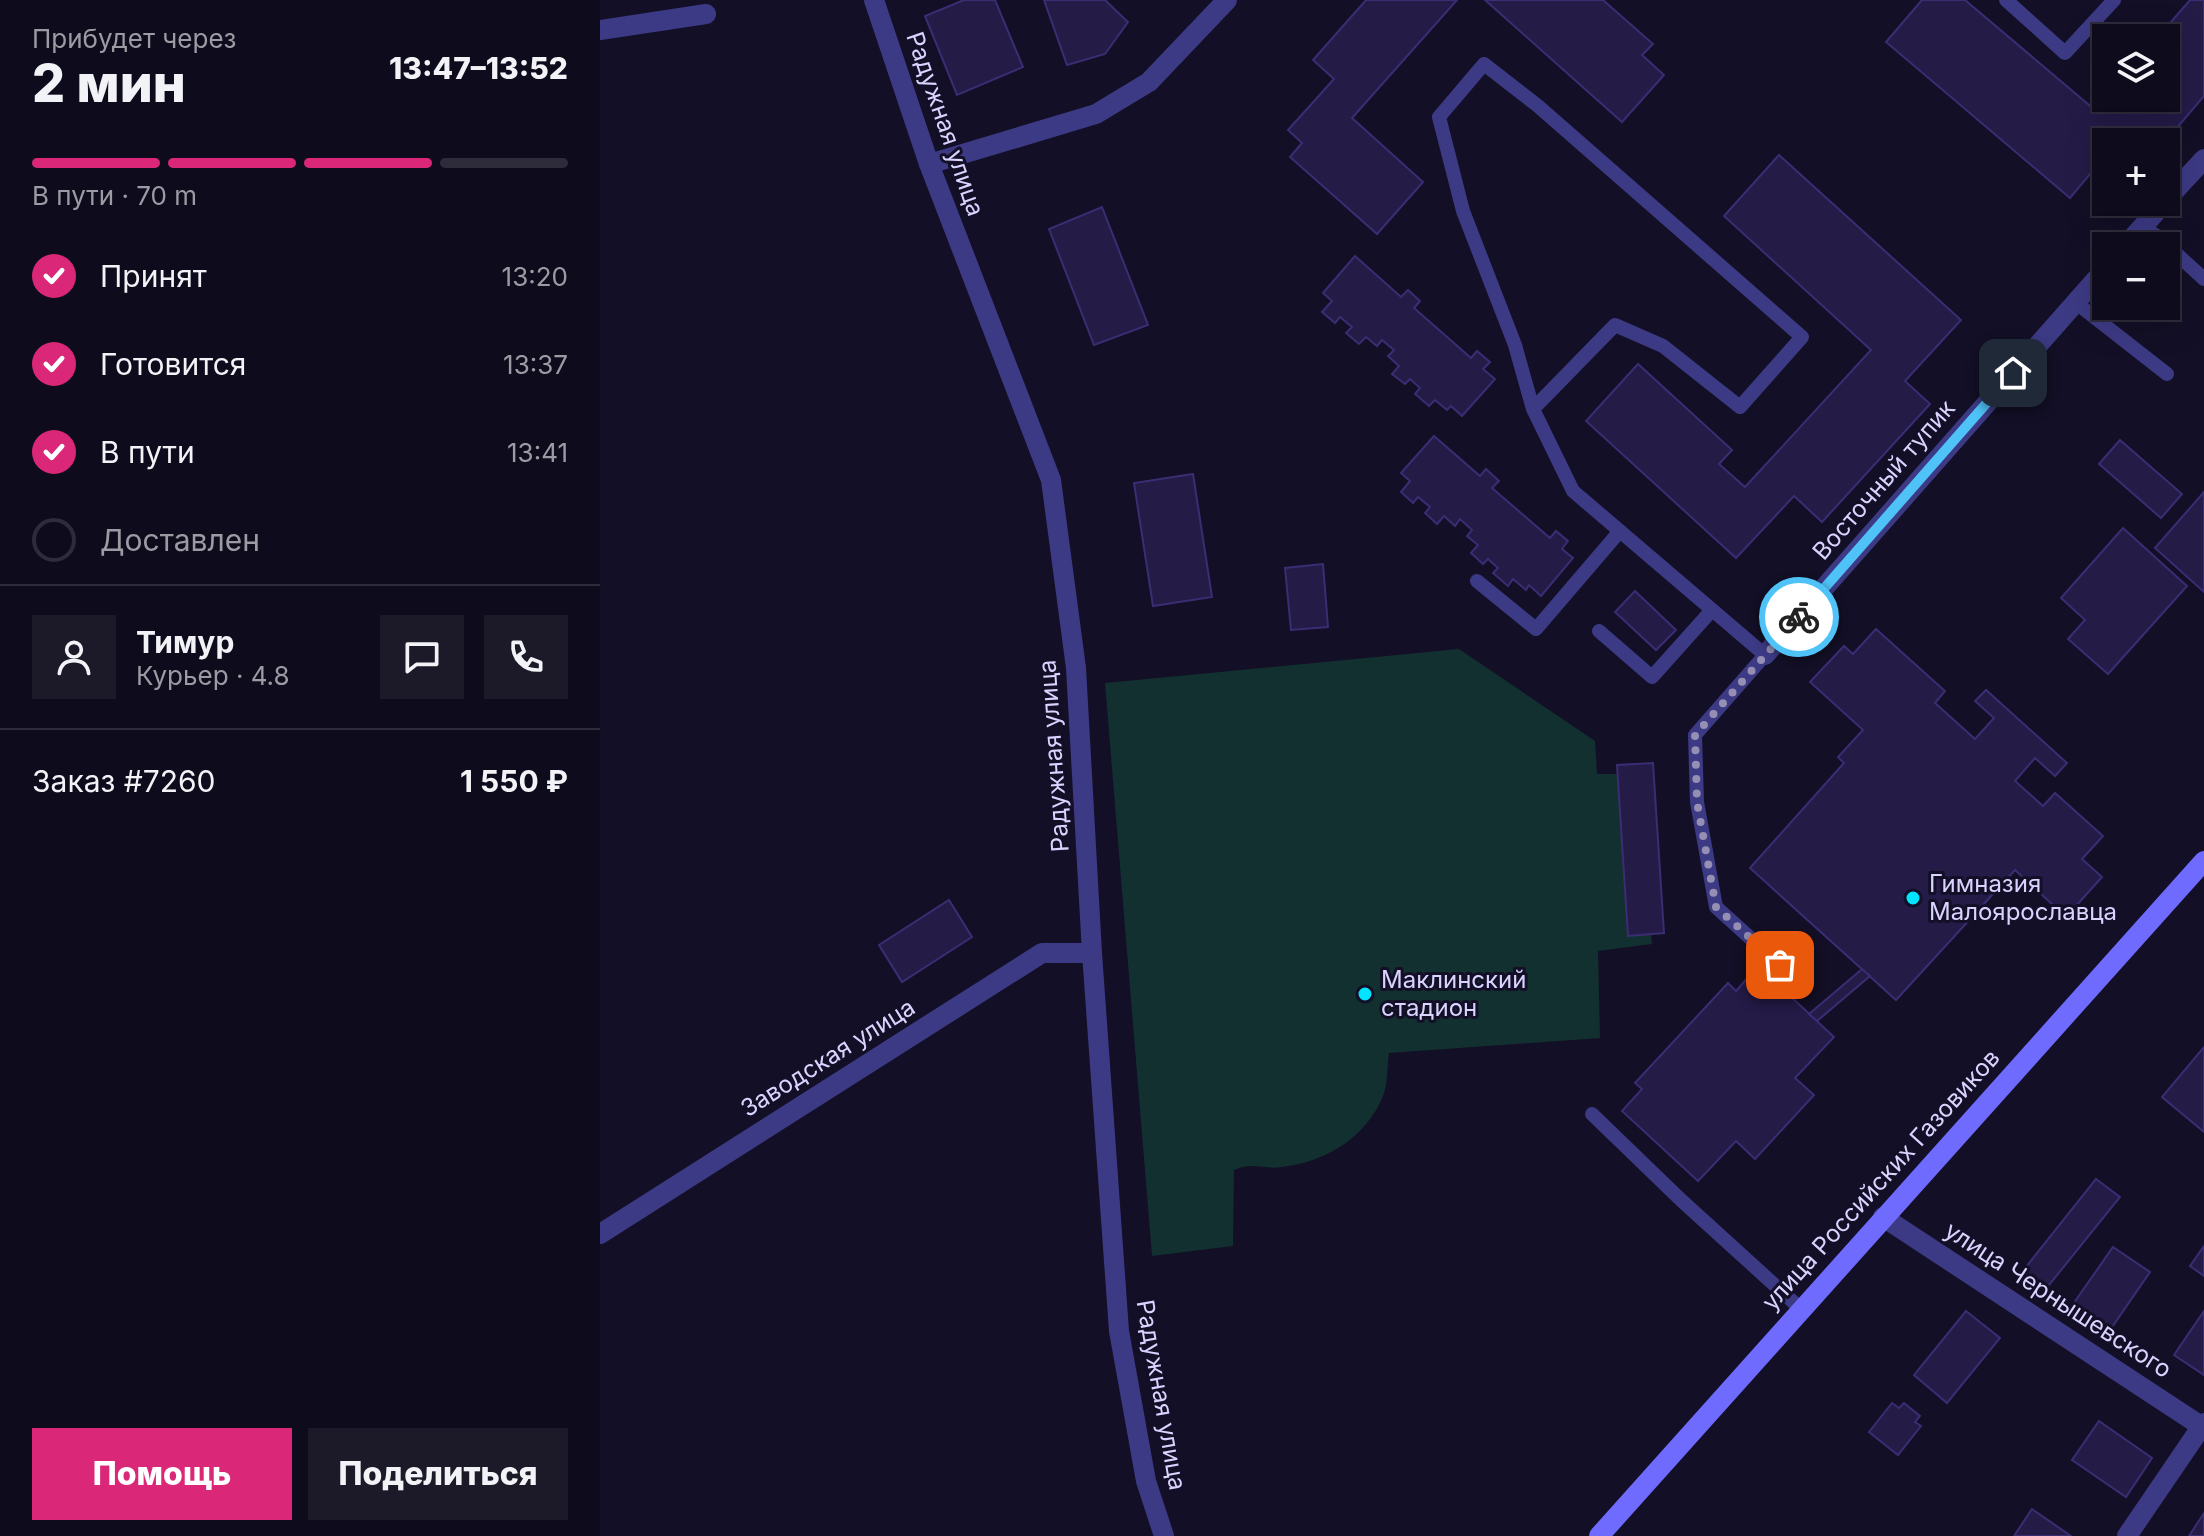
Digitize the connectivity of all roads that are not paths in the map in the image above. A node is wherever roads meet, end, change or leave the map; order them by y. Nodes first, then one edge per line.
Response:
1 (874, 0) edge
2 (1227, 0) edge
3 (2006, 0) edge
4 (2114, 0) edge
5 (706, 14) dead end
6 (600, 30) edge
7 (2204, 159) edge
8 (929, 164) junction
9 (2180, 185) edge
10 (2152, 216) edge
11 (2142, 227) junction
12 (2138, 232) edge
13 (2204, 279) edge
14 (2092, 283) edge
15 (2075, 302) junction
16 (2167, 374) dead end
17 (1533, 409) junction
18 (1620, 531) junction
19 (1477, 581) dead end
20 (1712, 610) junction
21 (1599, 631) dead end
22 (1765, 655) junction
23 (2204, 861) edge
24 (1092, 953) junction
25 (1801, 984) dead end
26 (1592, 1114) dead end
27 (1883, 1217) junction
28 (600, 1234) edge
29 (1801, 1309) junction
30 (2203, 1426) edge
31 (1164, 1536) edge
32 (1599, 1536) edge
33 (2127, 1536) edge

1 - 8 street, Радужная улица
2 - 8 street
3 - 4 lane
5 - 6 street
7 - 9 street
8 - 24 street, Радужная улица
10 - 11 street
11 - 12 street
11 - 13 lane
14 - 15 street, Восточный тупик
15 - 16 lane
15 - 22 street, Восточный тупик
17 - 17 lane
17 - 18 lane
18 - 19 lane
18 - 20 lane
20 - 21 lane
20 - 22 lane
22 - 25 lane
23 - 27 main road, улица Российских Газовиков
24 - 28 street, Заводская улица
24 - 31 street, Радужная улица
26 - 29 lane
27 - 29 main road, улица Российских Газовиков
27 - 30 street, улица Чернышевского
29 - 32 main road, улица Российских Газовиков
30 - 33 street

